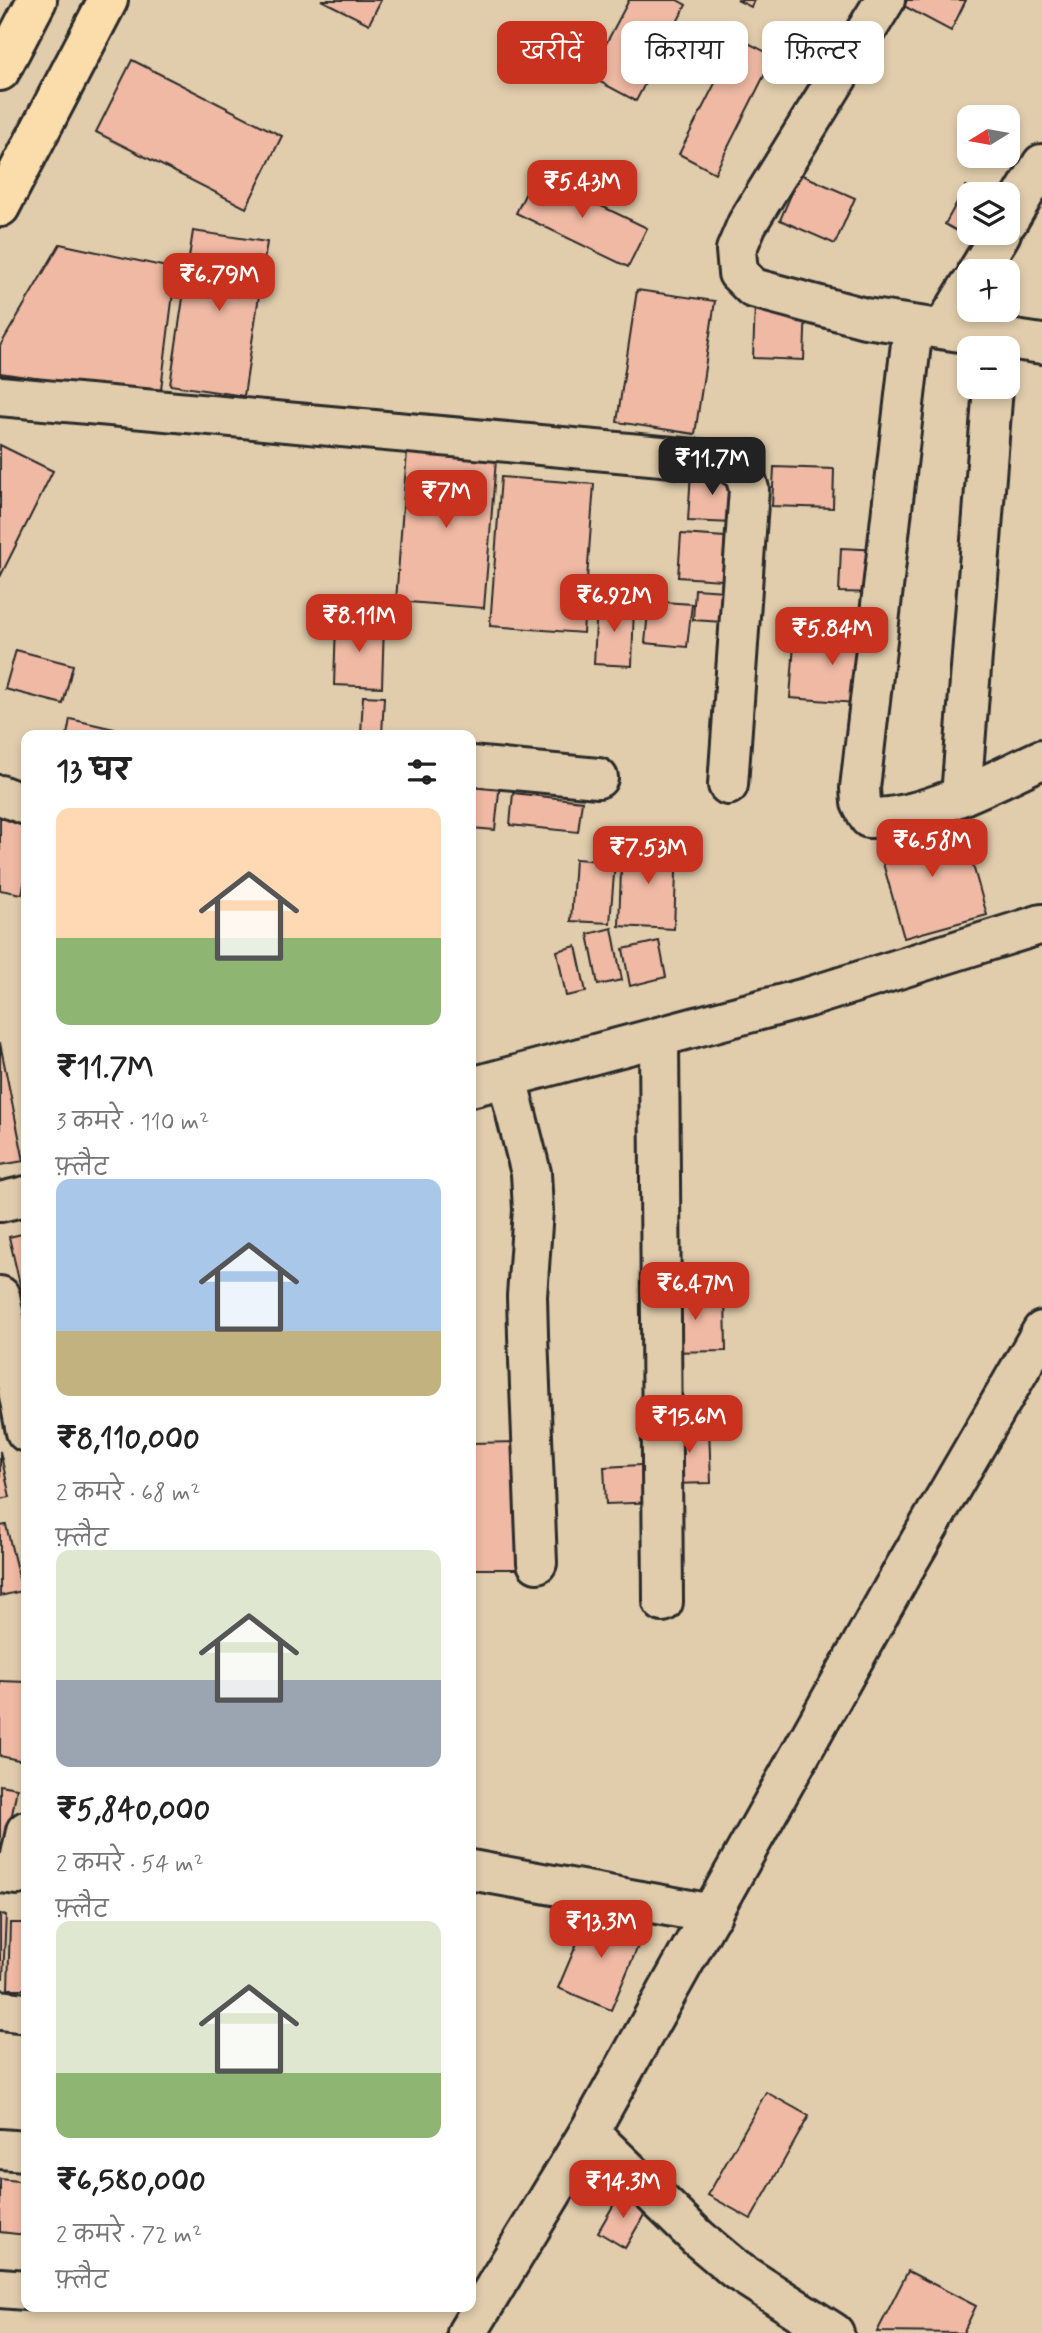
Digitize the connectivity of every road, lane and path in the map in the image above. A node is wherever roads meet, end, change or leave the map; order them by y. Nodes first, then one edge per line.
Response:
1 (37, 0) edge
2 (108, 0) edge
3 (886, 0) edge
4 (0, 71) edge
5 (1042, 164) edge
6 (1020, 201) edge
7 (0, 207) edge
8 (957, 298) edge
9 (928, 328) junction
10 (964, 336) edge
11 (1020, 344) edge
12 (1042, 344) edge
13 (0, 397) edge
14 (992, 399) edge
15 (1042, 759) edge
16 (476, 766) edge
17 (598, 778) dead end
18 (728, 785) dead end
19 (0, 795) edge
20 (961, 796) junction
21 (21, 803) edge
22 (1042, 924) edge
23 (659, 1037) junction
24 (507, 1078) junction
25 (476, 1086) edge
26 (21, 1197) edge
27 (0, 1202) edge
28 (0, 1296) edge
29 (1042, 1331) edge
30 (21, 1406) edge
31 (537, 1563) dead end
32 (663, 1602) dead end
33 (21, 1858) edge
34 (476, 1871) edge
35 (0, 1873) edge
36 (712, 1914) junction
37 (0, 2010) edge
38 (21, 2012) edge
39 (589, 2132) junction
40 (0, 2149) edge
41 (21, 2151) edge
42 (0, 2288) edge
43 (21, 2290) edge
44 (467, 2333) edge
45 (834, 2333) edge

1 - 4 highway
2 - 7 highway
3 - 9 street
5 - 6 street
8 - 9 street
9 - 10 street
9 - 20 street
11 - 12 street
13 - 18 street
14 - 20 street
15 - 20 street
16 - 17 street
19 - 21 street
22 - 23 street
23 - 24 street
23 - 32 street
24 - 25 street
24 - 31 street
26 - 27 street
28 - 30 street
29 - 36 street
33 - 35 street
34 - 36 street
36 - 39 street
37 - 38 street
39 - 44 street
39 - 45 street
40 - 41 street
42 - 43 street

